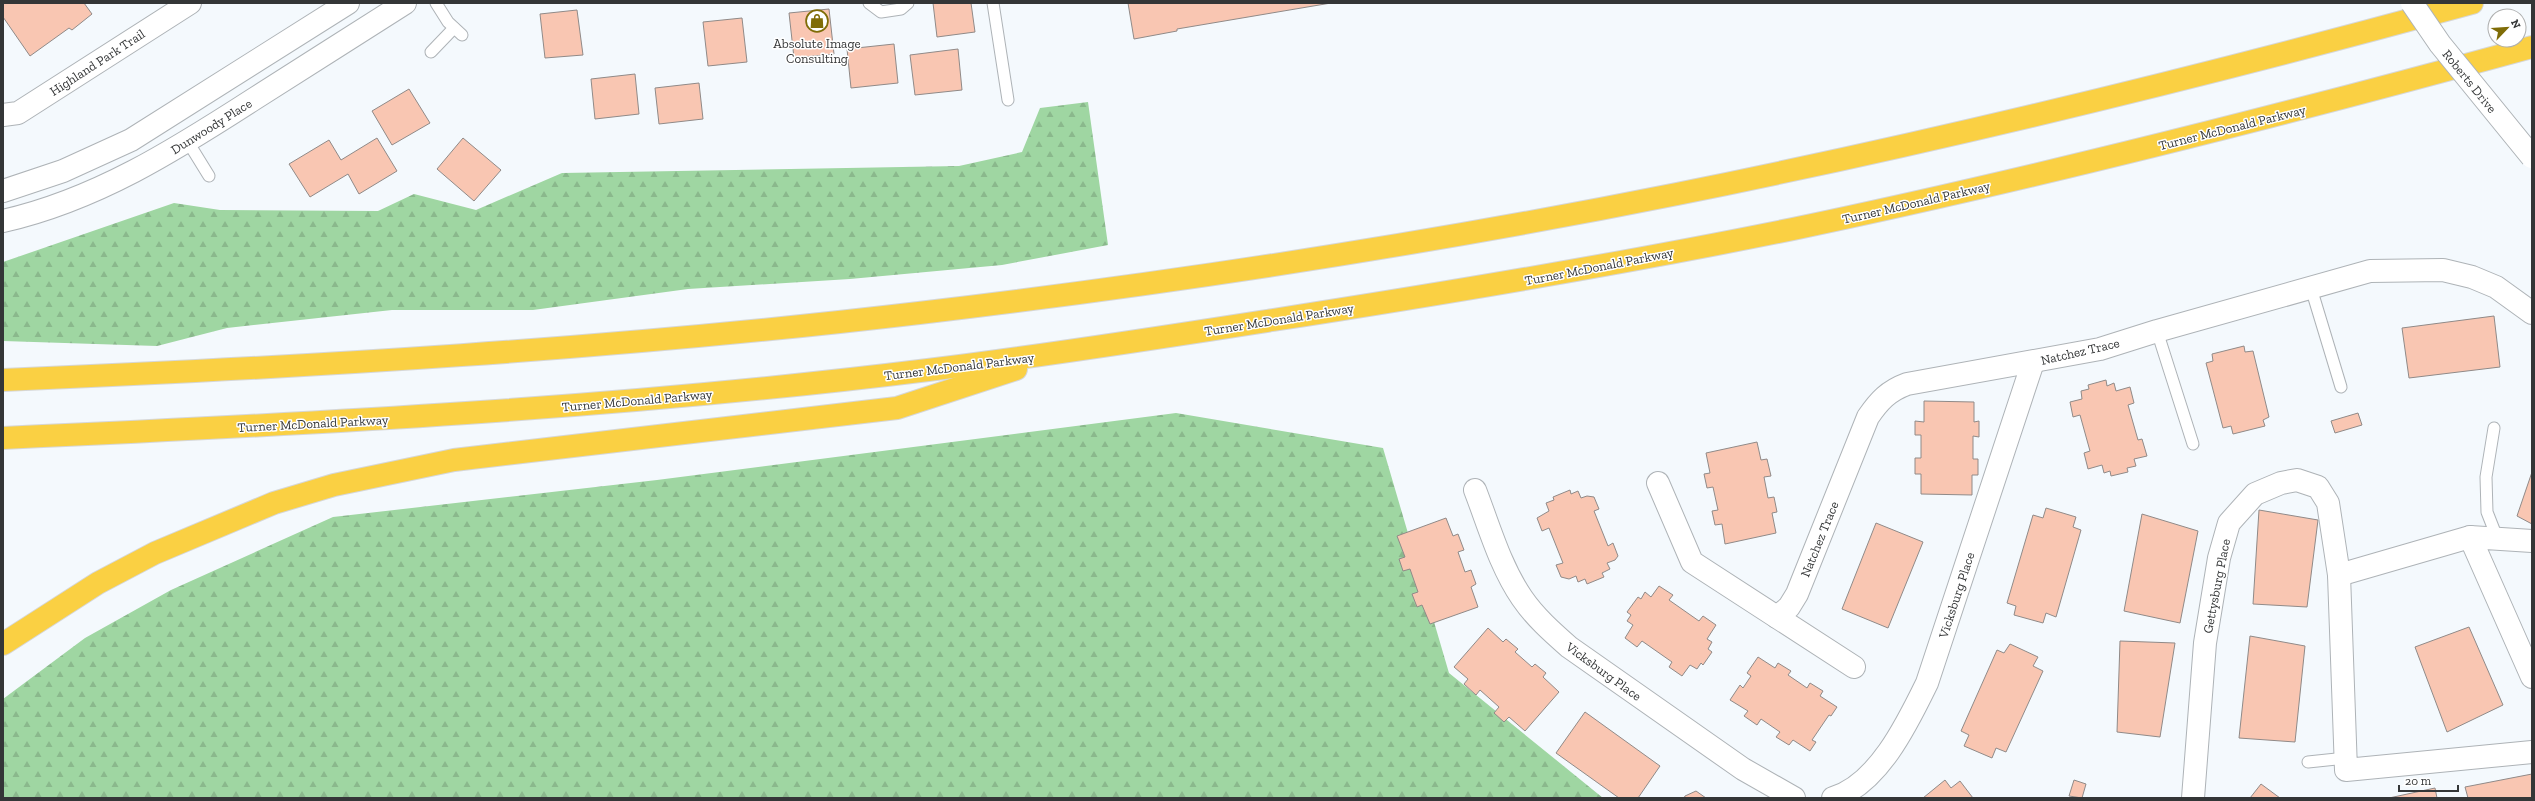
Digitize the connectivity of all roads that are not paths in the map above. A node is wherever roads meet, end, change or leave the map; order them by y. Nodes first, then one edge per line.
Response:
1 (190, 3) edge
2 (348, 3) edge
3 (404, 3) edge
4 (436, 3) edge
5 (869, 3) edge
6 (908, 3) edge
7 (993, 3) edge
8 (2412, 3) edge
9 (2472, 3) edge
10 (2532, 47) edge
11 (431, 52) dead end
12 (1008, 100) dead end
13 (3, 115) edge
14 (188, 142) junction
15 (2532, 157) edge
16 (208, 176) dead end
17 (3, 191) edge
18 (3, 221) edge
19 (2311, 288) junction
20 (2532, 313) edge
21 (2157, 330) junction
22 (1066, 352) junction
23 (2033, 362) junction
24 (3, 380) edge
25 (2341, 387) dead end
26 (2494, 428) dead end
27 (3, 438) edge
28 (2193, 444) dead end
29 (1658, 483) dead end
30 (1475, 490) dead end
31 (2470, 537) junction
32 (2498, 541) junction
33 (2532, 541) edge
34 (2338, 575) junction
35 (1777, 617) junction
36 (3, 644) edge
37 (1854, 667) dead end
38 (2532, 677) edge
39 (2532, 752) edge
40 (2346, 758) junction
41 (2308, 762) dead end
42 (1794, 798) edge
43 (1834, 798) edge
44 (2193, 798) edge

1 - 13 street, Highland Park Trail
2 - 17 street
3 - 14 street, Dunwoody Place
4 - 11 lane
5 - 6 lane
7 - 12 lane
8 - 15 street, Roberts Drive, bridge
9 - 24 highway
10 - 22 highway, Turner McDonald Parkway
14 - 16 lane
14 - 18 street, Dunwoody Place
19 - 20 street, Natchez Trace
19 - 21 street, Natchez Trace
19 - 25 lane
21 - 23 street, Natchez Trace
21 - 28 lane
22 - 27 highway, Turner McDonald Parkway
22 - 36 highway
23 - 35 street, Natchez Trace
23 - 43 street, Vicksburg Place
26 - 32 lane
29 - 35 street
30 - 42 street, Vicksburg Place
31 - 32 street
31 - 34 street
31 - 38 street
32 - 33 street
34 - 40 street, Gettysburg Place
34 - 44 street, Gettysburg Place
35 - 37 street
39 - 40 street
40 - 41 lane

